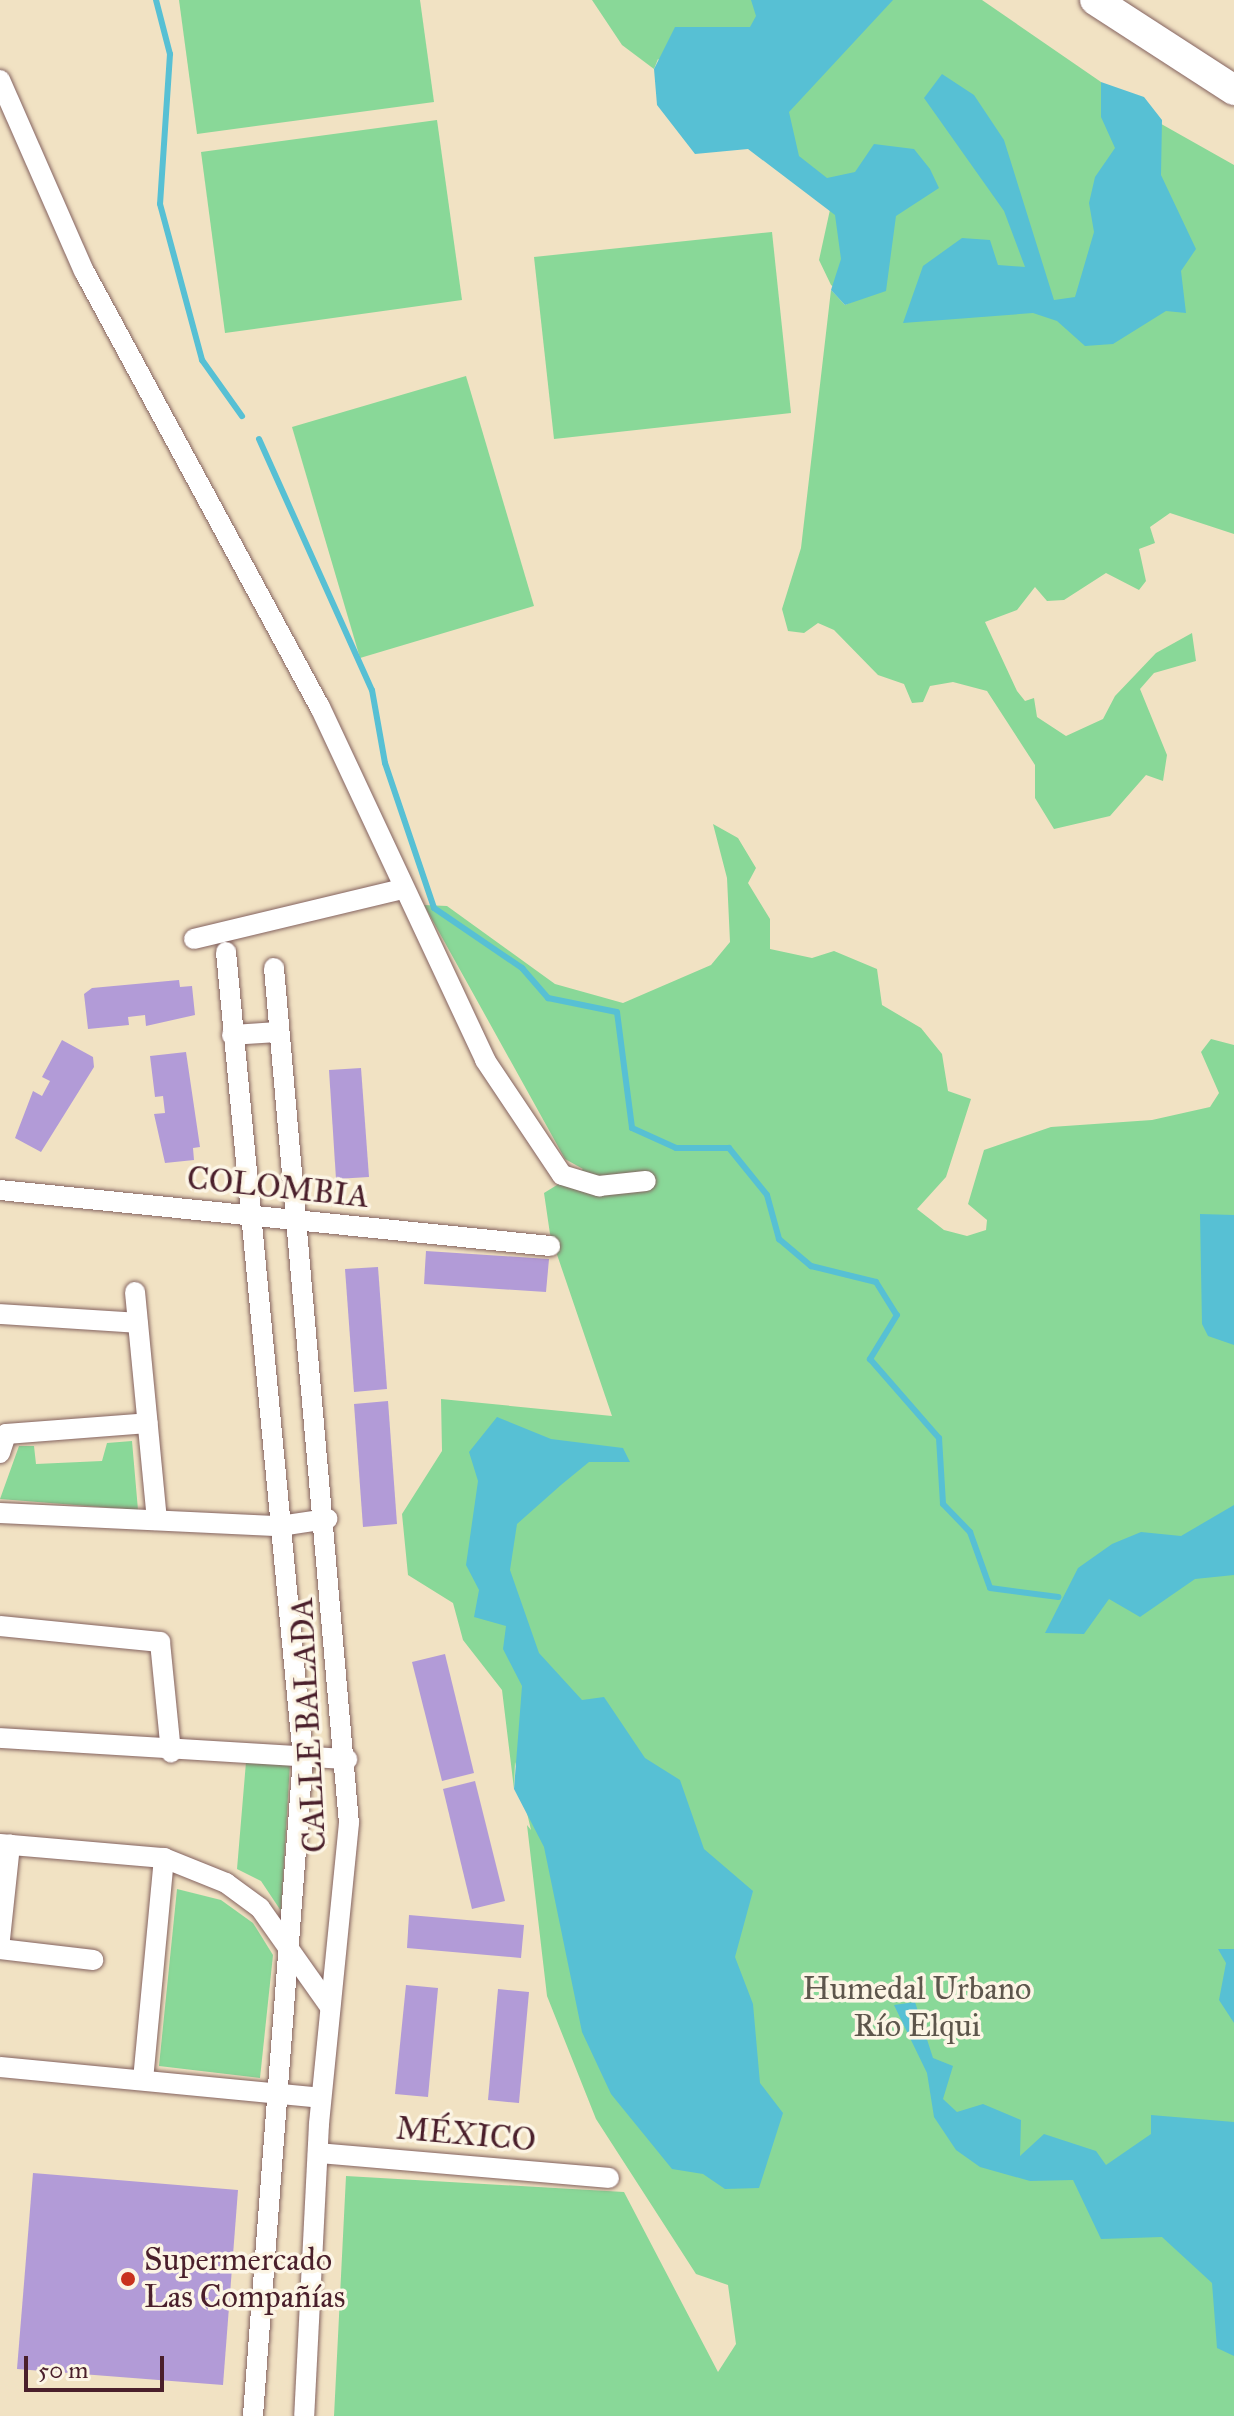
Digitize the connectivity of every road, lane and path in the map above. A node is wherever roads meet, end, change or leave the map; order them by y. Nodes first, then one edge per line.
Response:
1 (1095, 0) edge
2 (0, 80) edge
3 (1234, 90) edge
4 (403, 889) junction
5 (194, 939) dead end
6 (226, 952) dead end
7 (274, 968) dead end
8 (279, 1032) junction
9 (232, 1035) junction
10 (646, 1181) dead end
11 (0, 1190) edge
12 (247, 1218) junction
13 (293, 1222) junction
14 (550, 1246) dead end
15 (135, 1292) dead end
16 (0, 1314) edge
17 (138, 1323) junction
18 (148, 1423) junction
19 (0, 1453) edge
20 (0, 1513) edge
21 (327, 1519) junction
22 (157, 1520) junction
23 (280, 1526) junction
24 (0, 1626) edge
25 (0, 1738) edge
26 (171, 1752) junction
27 (303, 1758) junction
28 (347, 1759) junction
29 (5, 1845) edge
30 (164, 1858) junction
31 (0, 1939) edge
32 (0, 1949) edge
33 (289, 1949) junction
34 (93, 1960) dead end
35 (330, 2007) junction
36 (0, 2067) edge
37 (143, 2080) junction
38 (273, 2095) junction
39 (321, 2098) junction
40 (318, 2153) junction
41 (609, 2178) dead end
42 (253, 2416) edge
43 (304, 2416) edge

1 - 3 main road
2 - 4 street
4 - 5 street
4 - 10 street
6 - 9 street, CALLE BALADA
7 - 8 street, CALLE BALADA
8 - 9 street
8 - 13 street, CALLE BALADA
9 - 12 street, CALLE BALADA
11 - 12 street, COLOMBIA
12 - 13 street, COLOMBIA
12 - 23 street, CALLE BALADA
13 - 14 street, COLOMBIA
13 - 21 street, CALLE BALADA
15 - 17 street
16 - 17 street
17 - 18 street
18 - 19 street
18 - 22 street
20 - 22 street
21 - 23 street
21 - 28 street, CALLE BALADA
22 - 23 street
23 - 27 street, CALLE BALADA
24 - 26 street
25 - 26 street
26 - 27 street
27 - 28 street
27 - 33 street, CALLE BALADA
28 - 35 street, CALLE BALADA
29 - 30 street
29 - 31 street
30 - 33 street
30 - 37 street
32 - 34 street
33 - 35 street
33 - 38 street, CALLE BALADA
35 - 39 street, CALLE BALADA
36 - 37 street
37 - 38 street
38 - 39 street
38 - 42 street, CALLE BALADA
39 - 40 street, CALLE BALADA
40 - 41 street, MÉXICO
40 - 43 street, CALLE BALADA

